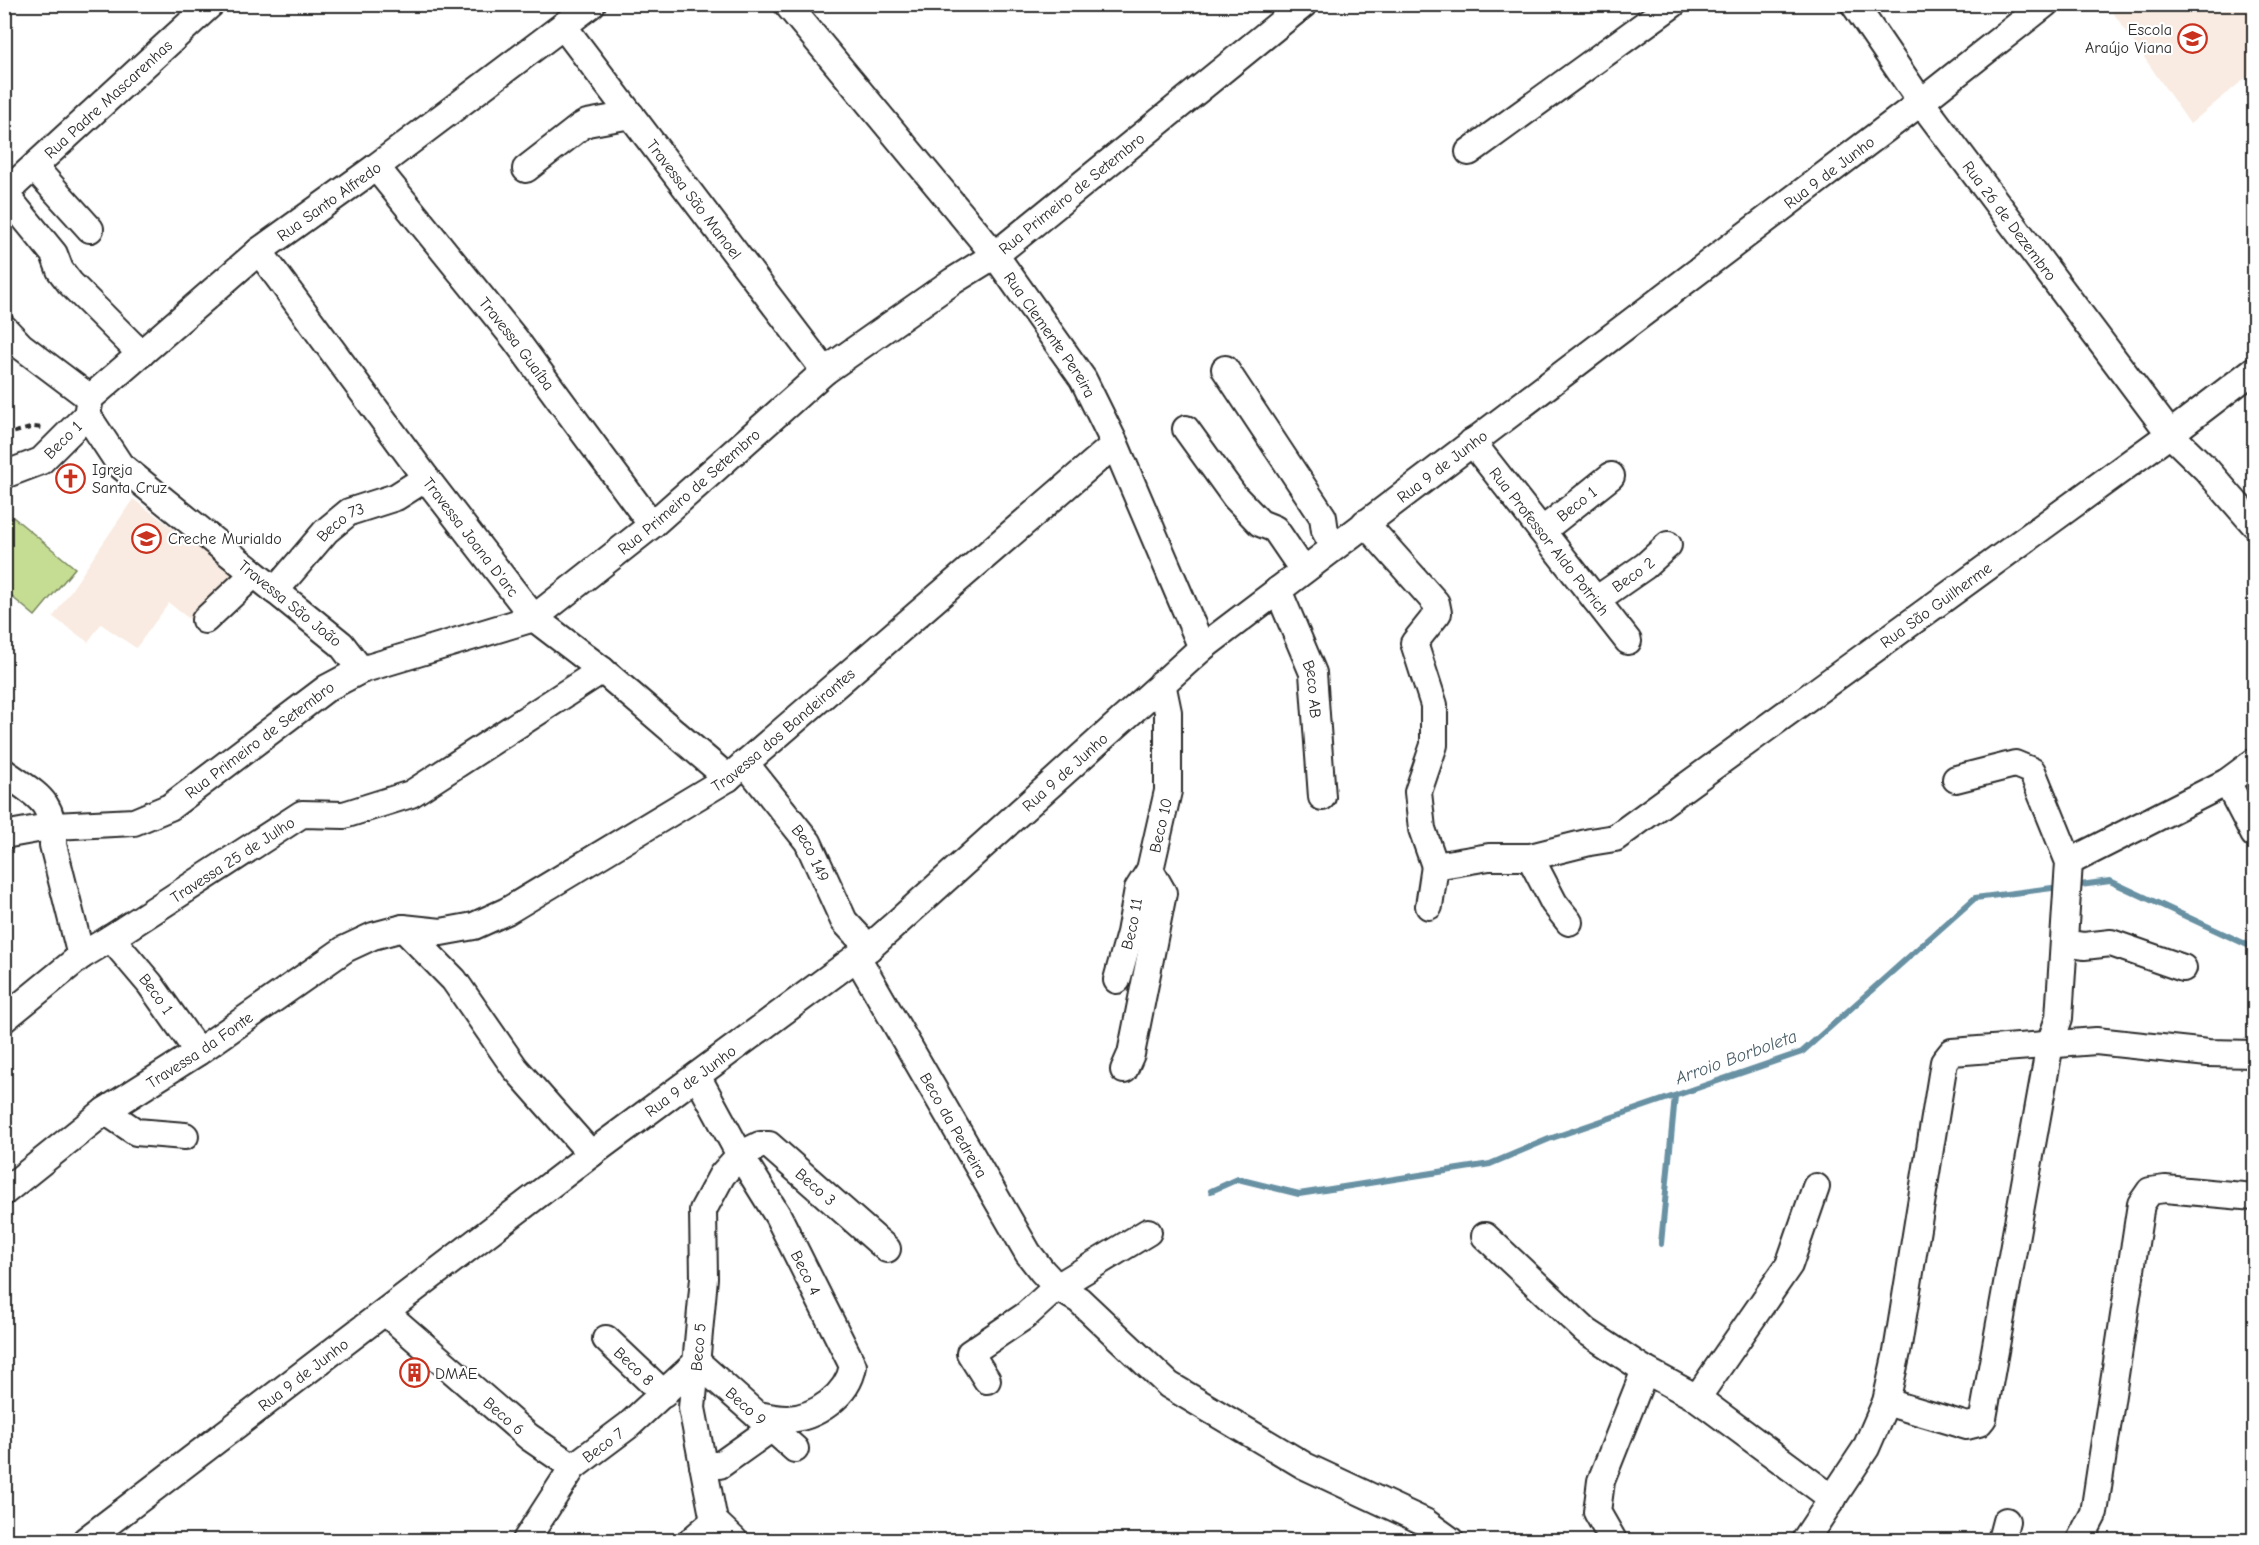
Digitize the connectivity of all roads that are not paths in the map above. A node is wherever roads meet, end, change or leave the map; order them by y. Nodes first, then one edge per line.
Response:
1 (211, 4) edge
2 (592, 4) edge
3 (787, 4) edge
4 (1304, 4) edge
5 (1673, 4) edge
6 (1854, 4) edge
7 (2045, 4) edge
8 (564, 27) junction
9 (1922, 102) junction
10 (631, 115) junction
11 (1469, 152) dead end
12 (34, 167) junction
13 (376, 168) junction
14 (526, 169) dead end
15 (5, 194) edge
16 (90, 229) dead end
17 (259, 251) junction
18 (995, 255) junction
19 (4, 328) edge
20 (141, 354) junction
21 (1225, 369) dead end
22 (2254, 370) edge
23 (825, 371) junction
24 (88, 407) junction
25 (1186, 429) dead end
26 (2170, 435) junction
27 (1472, 442) junction
28 (1115, 444) junction
29 (4, 476) edge
30 (1611, 476) dead end
31 (426, 478) junction
32 (1365, 523) junction
33 (2254, 524) edge
34 (652, 525) junction
35 (1542, 531) junction
36 (1668, 545) dead end
37 (1334, 547) junction
38 (1303, 570) junction
39 (254, 574) junction
40 (1278, 590) junction
41 (276, 591) junction
42 (1596, 600) junction
43 (534, 618) junction
44 (205, 620) dead end
45 (1628, 641) dead end
46 (1202, 648) junction
47 (362, 670) junction
48 (602, 670) junction
49 (1162, 683) junction
50 (2254, 762) edge
51 (736, 770) junction
52 (4, 772) edge
53 (1956, 779) dead end
54 (2227, 782) junction
55 (1322, 797) dead end
56 (54, 826) junction
57 (2254, 834) edge
58 (4, 835) edge
59 (1530, 857) junction
60 (2069, 862) junction
61 (1435, 866) junction
62 (1150, 870) junction
63 (1429, 906) dead end
64 (1569, 922) dead end
65 (403, 928) junction
66 (111, 938) junction
67 (2064, 943) junction
68 (863, 953) junction
69 (81, 956) junction
70 (2183, 968) dead end
71 (1117, 980) dead end
72 (6, 1011) edge
73 (2050, 1044) junction
74 (198, 1052) junction
75 (2254, 1054) edge
76 (1124, 1070) dead end
77 (697, 1076) junction
78 (105, 1111) junction
79 (185, 1136) dead end
80 (591, 1154) junction
81 (740, 1155) junction
82 (1816, 1187) dead end
83 (4, 1192) edge
84 (2254, 1197) edge
85 (1148, 1232) dead end
86 (1485, 1236) dead end
87 (887, 1249) dead end
88 (1057, 1287) junction
89 (385, 1312) junction
90 (606, 1338) dead end
91 (697, 1362) junction
92 (1645, 1370) junction
93 (987, 1380) dead end
94 (664, 1394) junction
95 (1697, 1398) junction
96 (1886, 1402) junction
97 (765, 1422) junction
98 (795, 1449) dead end
99 (703, 1465) junction
100 (573, 1467) junction
101 (1833, 1499) junction
102 (714, 1521) junction
103 (86, 1540) edge
104 (525, 1540) edge
105 (692, 1540) edge
106 (734, 1540) edge
107 (1450, 1540) edge
108 (1613, 1540) edge
109 (1805, 1540) edge
110 (2080, 1540) edge

1 - 12 street, Rua Padre Mascarenhas
2 - 8 street, Rua Santo Alfredo
3 - 18 street, Rua Clemente Pereira
4 - 18 street, Rua Primeiro de Setembro
5 - 11 street
6 - 9 street, Rua 26 de Dezembro
7 - 9 street, Rua 9 de Junho
8 - 10 street, Travessa São Manoel
8 - 13 street, Rua Santo Alfredo
9 - 26 street, Rua 26 de Dezembro
9 - 27 street, Rua 9 de Junho
10 - 14 street
10 - 23 street, Travessa São Manoel
12 - 15 street, Rua Padre Mascarenhas
12 - 16 street
13 - 17 street, Rua Santo Alfredo
13 - 34 street, Travessa Guaíba
15 - 20 street
17 - 20 street, Rua Santo Alfredo
17 - 31 street, Travessa Joana D'arc
18 - 23 street, Rua Primeiro de Setembro
18 - 28 street, Rua Clemente Pereira
19 - 24 street, Travessa São João
20 - 24 street, Rua Santo Alfredo
21 - 37 street
22 - 26 street, Rua São Guilherme
23 - 34 street, Rua Primeiro de Setembro
24 - 29 street, Beco 1
24 - 39 street, Travessa São João
25 - 38 street
26 - 33 street, Rua 26 de Dezembro
26 - 59 street, Rua São Guilherme
27 - 32 street, Rua 9 de Junho
27 - 35 street, Rua Professor Aldo Potrich
28 - 46 street, Rua Clemente Pereira
28 - 51 street, Travessa dos Bandeirantes
30 - 35 street, Beco 1
31 - 41 street, Beco 73
31 - 43 street, Travessa Joana D'arc
32 - 37 street, Rua 9 de Junho
32 - 61 street
34 - 43 street, Rua Primeiro de Setembro
35 - 42 street, Rua Professor Aldo Potrich
36 - 42 street, Beco 2
37 - 38 street, Rua 9 de Junho
38 - 40 street, Rua 9 de Junho
39 - 41 street, Travessa São João
39 - 44 street
40 - 46 street, Rua 9 de Junho
40 - 55 street, Beco AB
41 - 47 street, Travessa São João
42 - 45 street, Rua Professor Aldo Potrich
43 - 47 street, Rua Primeiro de Setembro
43 - 48 street, Travessa Joana D'arc
46 - 49 street, Rua 9 de Junho
47 - 56 street, Rua Primeiro de Setembro
48 - 51 street, Travessa Joana D'arc
48 - 66 street, Travessa 25 de Julho
49 - 62 street, Beco 10
49 - 68 street, Rua 9 de Junho
50 - 54 street
51 - 65 street, Travessa dos Bandeirantes
51 - 68 street, Beco 149
52 - 56 street
53 - 60 street
54 - 57 street
54 - 60 street
56 - 58 street, Rua Primeiro de Setembro
56 - 69 street
59 - 61 street
59 - 64 street
60 - 67 street
61 - 63 street
62 - 71 street, Beco 11
62 - 76 street, Beco 10
65 - 74 street, Travessa da Fonte
65 - 80 street
66 - 69 street, Travessa 25 de Julho
66 - 74 street, Beco 1
67 - 70 street
67 - 73 street
68 - 77 street, Rua 9 de Junho
68 - 88 street, Beco da Pedreira
69 - 72 street, Travessa 25 de Julho
73 - 75 street
73 - 96 street
73 - 96 street
74 - 78 street, Travessa da Fonte
77 - 80 street, Rua 9 de Junho
77 - 81 street, Beco 4
78 - 79 street
78 - 83 street, Travessa da Fonte
80 - 89 street, Rua 9 de Junho
81 - 87 street, Beco 3
81 - 91 street, Beco 5
81 - 97 street, Beco 4
82 - 95 street
84 - 110 street
85 - 88 street
86 - 92 street
88 - 93 street
88 - 107 street, Beco da Pedreira
89 - 100 street, Beco 6
89 - 103 street, Rua 9 de Junho
90 - 94 street, Beco 8
91 - 94 street, Beco 7
91 - 97 street, Beco 9
91 - 99 street, Beco 5
92 - 95 street
92 - 108 street
94 - 100 street, Beco 7
95 - 101 street
96 - 101 street
97 - 98 street, Beco 9
97 - 99 street
99 - 102 street, Beco 5
100 - 104 street, Beco 7
101 - 109 street
102 - 105 street
102 - 106 street

